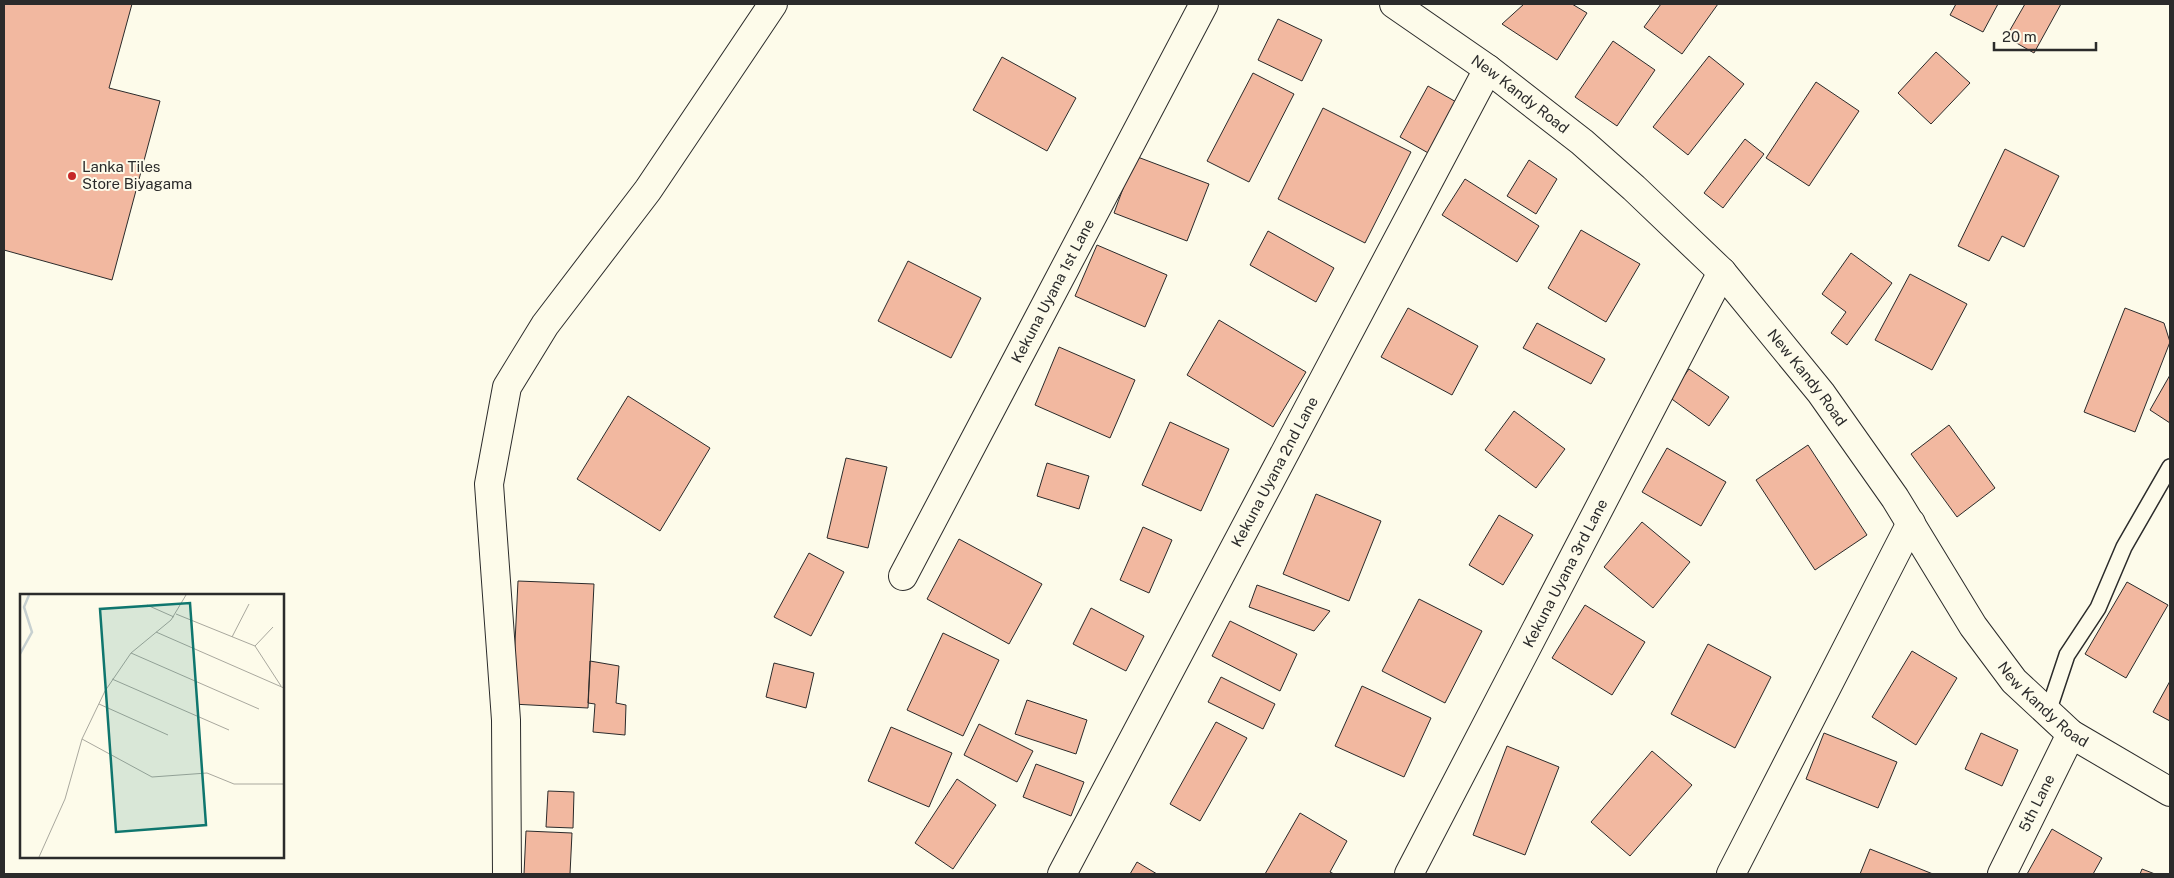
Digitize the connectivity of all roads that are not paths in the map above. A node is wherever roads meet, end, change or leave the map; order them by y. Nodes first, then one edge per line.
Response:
1 (773, 4) edge
2 (1204, 4) edge
3 (1394, 4) edge
4 (1488, 69) junction
5 (1722, 272) junction
6 (2170, 467) edge
7 (1911, 523) junction
8 (903, 576) dead end
9 (2048, 712) junction
10 (2071, 734) junction
11 (2170, 792) edge
12 (507, 874) edge
13 (1062, 874) edge
14 (1409, 874) edge
15 (1731, 874) edge
16 (2002, 874) edge

1 - 12 street
2 - 8 street, Kekuna Uyana 1st Lane
3 - 4 street, New Kandy Road
4 - 5 street, New Kandy Road
4 - 13 street, Kekuna Uyana 2nd Lane
5 - 7 street, New Kandy Road
5 - 14 street, Kekuna Uyana 3rd Lane
6 - 9 lane
7 - 9 street, New Kandy Road
7 - 15 street
9 - 10 street, New Kandy Road
10 - 11 street, New Kandy Road
10 - 16 street, 5th Lane

